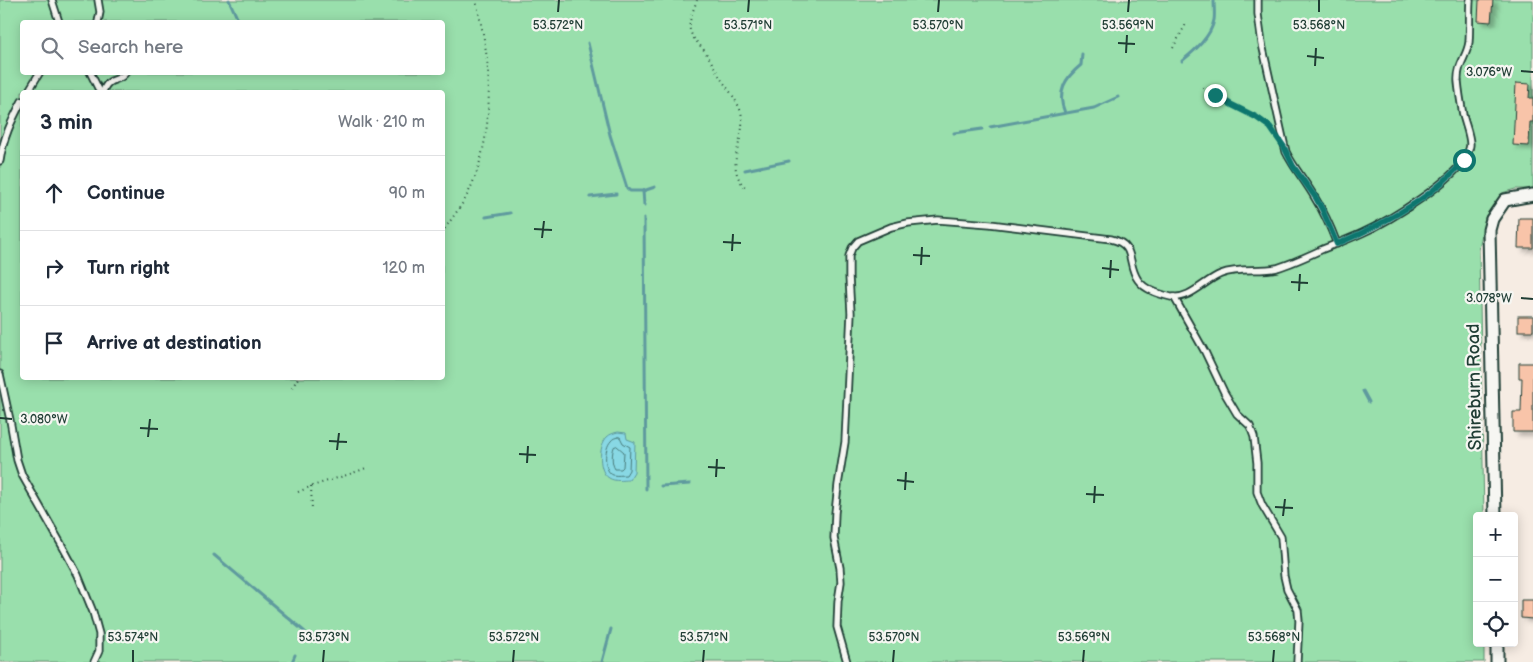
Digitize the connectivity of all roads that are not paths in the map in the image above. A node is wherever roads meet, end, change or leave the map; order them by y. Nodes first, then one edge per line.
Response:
1 (52, 0) edge
2 (98, 0) edge
3 (1258, 0) edge
4 (1470, 0) edge
5 (58, 20) edge
6 (98, 20) edge
7 (38, 75) edge
8 (92, 75) edge
9 (124, 75) edge
10 (29, 90) edge
11 (101, 90) edge
12 (103, 90) edge
13 (20, 105) edge
14 (0, 161) edge
15 (1533, 195) edge
16 (1337, 244) junction
17 (1174, 297) junction
18 (0, 374) edge
19 (1495, 512) edge
20 (1497, 647) edge
21 (94, 662) edge
22 (847, 662) edge
23 (1297, 662) edge
24 (1497, 662) edge

1 - 5 lane
2 - 6 lane
3 - 16 lane
4 - 16 lane
7 - 10 lane
8 - 11 lane
9 - 12 lane
13 - 14 lane
15 - 19 street, Shireburn Road
16 - 17 lane
17 - 22 lane
17 - 23 lane
18 - 21 lane
20 - 24 street

